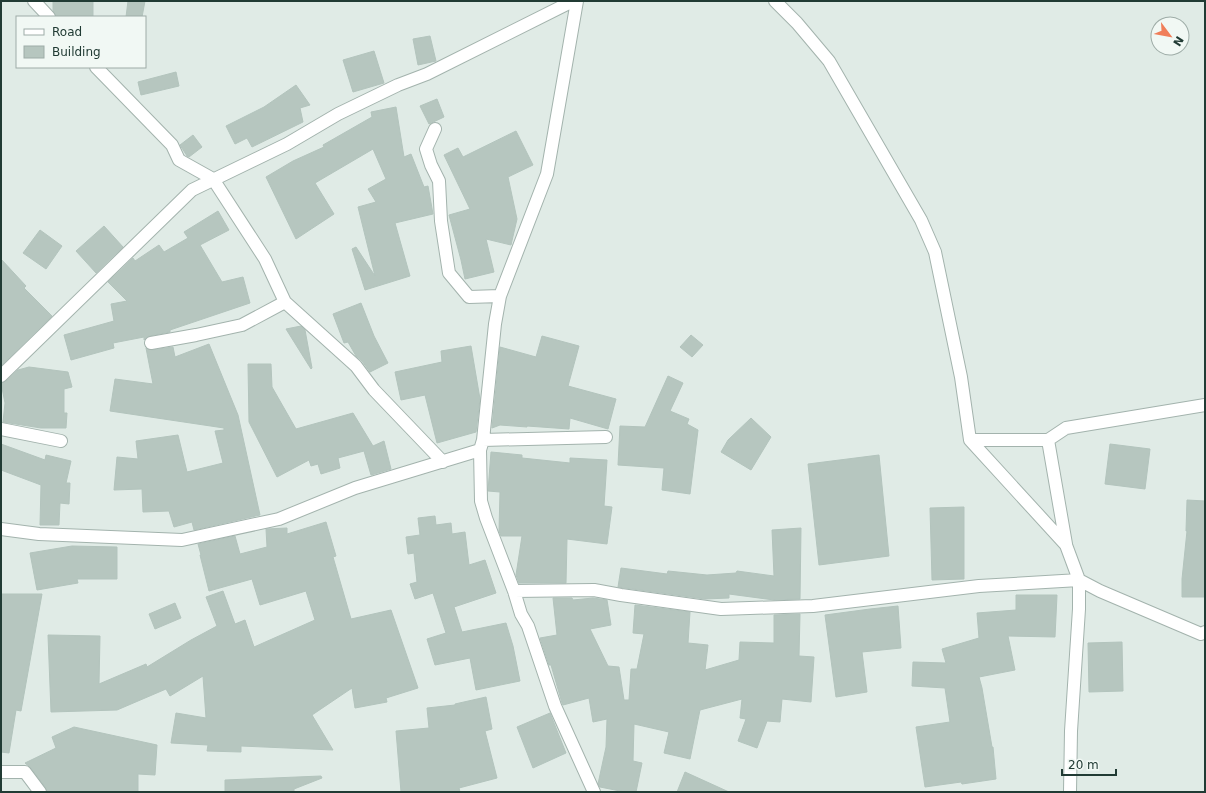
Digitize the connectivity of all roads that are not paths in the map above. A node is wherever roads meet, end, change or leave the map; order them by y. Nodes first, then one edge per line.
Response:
1 (34, 1) edge
2 (573, 1) edge
3 (577, 1) edge
4 (775, 1) edge
5 (48, 16) edge
6 (97, 68) edge
7 (435, 128) dead end
8 (213, 179) junction
9 (500, 296) junction
10 (285, 302) junction
11 (151, 343) dead end
12 (1, 376) edge
13 (1205, 405) edge
14 (1, 429) edge
15 (606, 437) dead end
16 (970, 440) junction
17 (1048, 440) junction
18 (61, 441) dead end
19 (482, 445) junction
20 (443, 462) junction
21 (1, 529) edge
22 (1066, 545) junction
23 (1079, 580) junction
24 (514, 591) junction
25 (1205, 632) edge
26 (1, 772) edge
27 (40, 792) edge
28 (594, 792) edge
29 (1070, 792) edge

1 - 5 street
2 - 8 street
3 - 9 street
4 - 16 street
6 - 8 street
7 - 9 street
8 - 10 street
8 - 12 street
9 - 19 street
10 - 11 street
10 - 20 street
13 - 17 street
14 - 18 street
15 - 19 street
16 - 17 street
16 - 22 street
17 - 22 street
19 - 20 street
19 - 24 street
20 - 21 street
22 - 23 street
23 - 24 street
23 - 25 street
23 - 29 street
24 - 28 street
26 - 27 street

